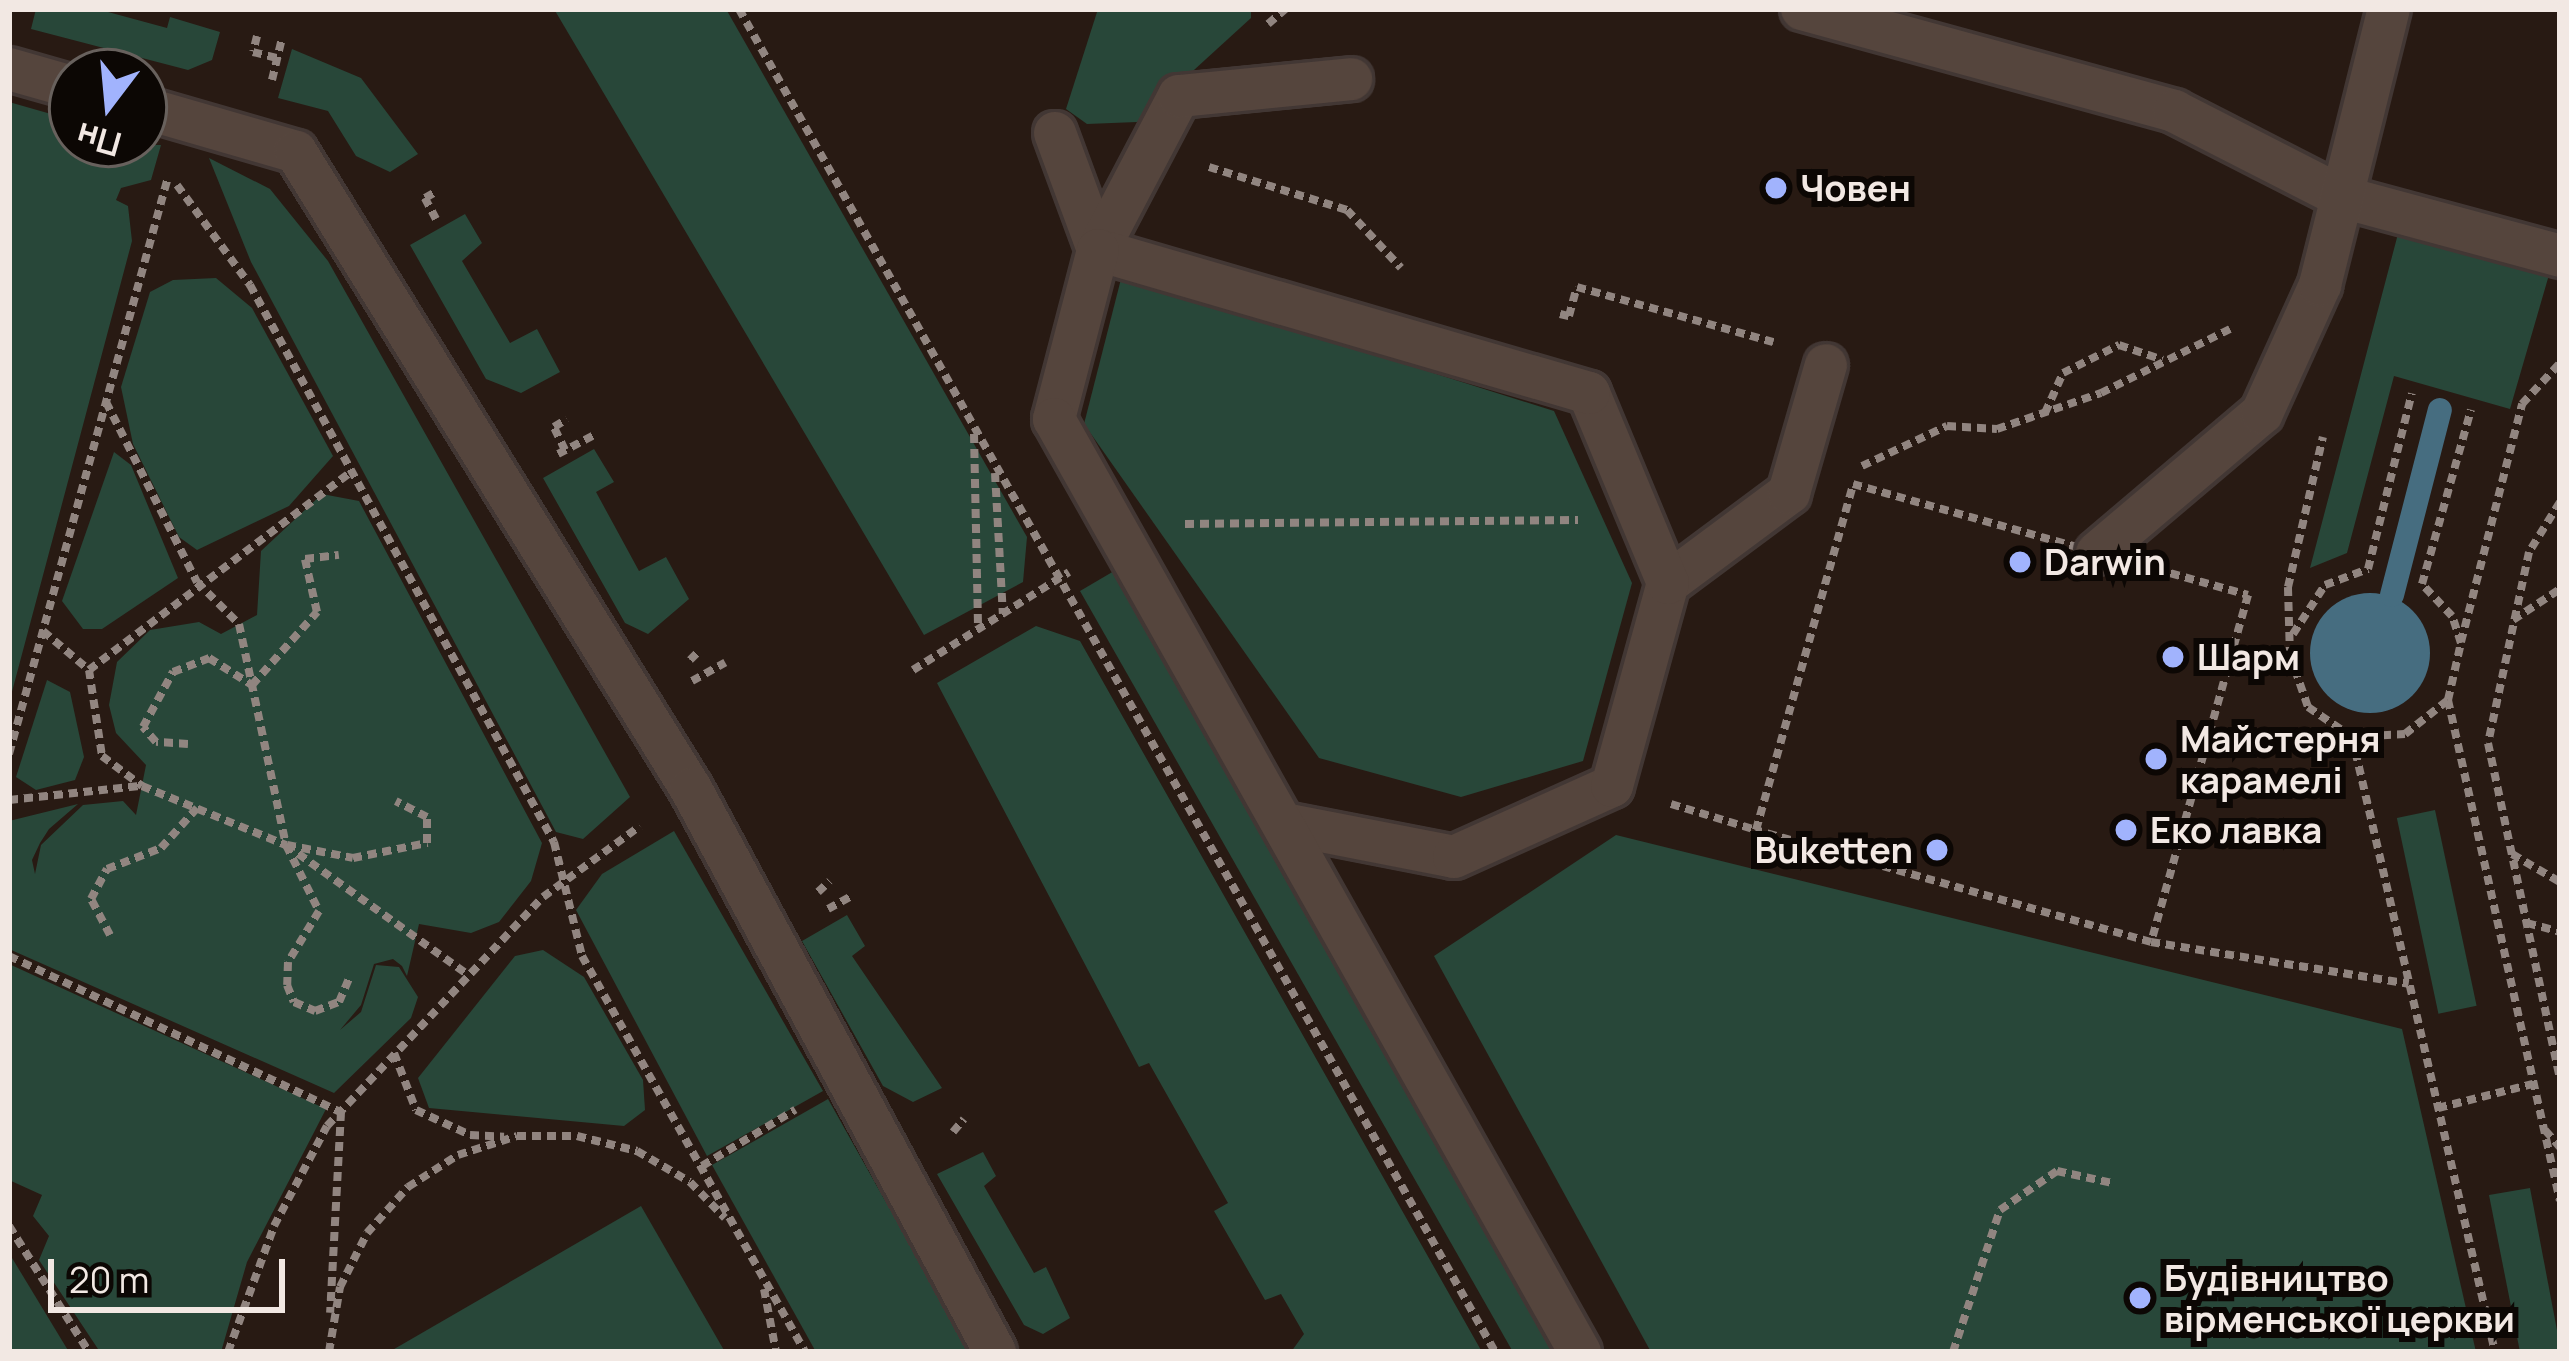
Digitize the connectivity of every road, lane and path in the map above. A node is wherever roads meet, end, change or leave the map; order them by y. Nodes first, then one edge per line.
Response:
1 (740, 9) edge
2 (1802, 9) edge
3 (2389, 9) edge
4 (257, 36) dead end
5 (283, 38) dead end
6 (278, 58) junction
7 (9, 69) edge
8 (48, 80) edge
9 (1351, 80) dead end
10 (267, 99) dead end
11 (168, 115) edge
12 (185, 120) junction
13 (1055, 133) dead end
14 (1151, 150) junction
15 (169, 174) junction
16 (437, 191) dead end
17 (2342, 197) junction
18 (436, 219) dead end
19 (1098, 250) junction
20 (2560, 256) edge
21 (1416, 272) dead end
22 (1547, 310) dead end
23 (1785, 346) dead end
24 (2164, 361) dead end
25 (2560, 363) edge
26 (1826, 365) dead end
27 (2130, 377) dead end
28 (2412, 393) dead end
29 (106, 402) junction
30 (2471, 410) dead end
31 (2044, 413) junction
32 (567, 419) dead end
33 (2326, 425) dead end
34 (1947, 426) dead end
35 (974, 433) junction
36 (596, 434) dead end
37 (566, 450) junction
38 (548, 460) dead end
39 (352, 471) junction
40 (995, 472) junction
41 (2560, 502) edge
42 (1605, 520) dead end
43 (1172, 524) dead end
44 (2097, 553) junction
45 (339, 555) dead end
46 (1057, 580) junction
47 (197, 582) junction
48 (1668, 584) junction
49 (2560, 589) edge
50 (1003, 614) junction
51 (2511, 621) junction
52 (978, 630) junction
53 (43, 631) junction
54 (2461, 644) junction
55 (700, 650) dead end
56 (2290, 656) junction
57 (688, 657) dead end
58 (724, 663) dead end
59 (89, 670) junction
60 (913, 670) dead end
61 (252, 686) junction
62 (681, 688) dead end
63 (2448, 700) junction
64 (2352, 737) junction
65 (188, 744) dead end
66 (9, 754) edge
67 (142, 786) junction
68 (1612, 786) junction
69 (691, 789) junction
70 (9, 800) edge
71 (396, 801) dead end
72 (197, 808) junction
73 (1285, 824) junction
74 (1756, 830) junction
75 (286, 845) junction
76 (2511, 853) junction
77 (830, 881) dead end
78 (563, 882) junction
79 (2560, 882) edge
80 (817, 890) dead end
81 (2527, 923) junction
82 (2560, 932) edge
83 (110, 934) dead end
84 (2151, 942) junction
85 (9, 956) edge
86 (468, 975) junction
87 (349, 978) dead end
88 (2409, 984) junction
89 (394, 1053) junction
90 (847, 1078) junction
91 (2560, 1079) edge
92 (2534, 1084) junction
93 (2438, 1108) junction
94 (341, 1112) junction
95 (964, 1119) dead end
96 (950, 1126) dead end
97 (2542, 1126) junction
98 (517, 1136) junction
99 (2560, 1147) edge
100 (702, 1166) junction
101 (2112, 1183) dead end
102 (2560, 1201) edge
103 (732, 1225) junction
104 (9, 1226) edge
105 (761, 1278) junction
106 (230, 1350) edge
107 (328, 1350) edge
108 (88, 1352) edge
109 (776, 1352) edge
110 (805, 1352) edge
111 (994, 1352) edge
112 (1495, 1352) edge
113 (1580, 1352) edge
114 (1953, 1352) edge
115 (2495, 1352) edge

1 - 35 path
2 - 17 lane
3 - 17 lane
4 - 6 path
5 - 6 path
6 - 10 path
7 - 8 lane
9 - 14 lane
11 - 12 lane
12 - 15 path
12 - 69 lane
13 - 19 lane
14 - 19 lane
14 - 21 path
15 - 29 path
15 - 39 path
16 - 18 path
17 - 20 lane
17 - 44 lane
19 - 48 lane
19 - 73 lane
22 - 23 path
24 - 31 path
25 - 54 path
26 - 48 lane
27 - 31 path
28 - 56 path
29 - 47 path
29 - 53 path
30 - 54 path
31 - 34 path
32 - 37 path
33 - 56 path
35 - 40 path
35 - 52 path
36 - 37 path
37 - 38 path
39 - 47 path
39 - 78 path
40 - 46 path
40 - 50 path
41 - 51 path
42 - 43 path
44 - 74 path
44 - 84 path
45 - 61 path
46 - 50 path
46 - 112 path
47 - 59 path
47 - 61 path
48 - 68 lane
49 - 51 path
50 - 52 path
51 - 76 path
52 - 60 path
53 - 59 path
53 - 66 path
54 - 63 path
55 - 57 path
56 - 64 path
58 - 62 path
59 - 67 path
61 - 65 path
61 - 75 path
63 - 64 path
63 - 92 path
64 - 88 path
67 - 70 path
67 - 72 path
68 - 73 lane
68 - 74 path
69 - 78 path
69 - 90 lane
71 - 75 path
72 - 75 path
72 - 83 path
73 - 113 lane
74 - 84 path
75 - 86 path
75 - 87 path
76 - 79 path
76 - 81 path
77 - 80 path
78 - 86 path
78 - 100 path
81 - 82 path
81 - 91 path
84 - 88 path
85 - 94 path
86 - 89 path
88 - 93 path
89 - 94 path
89 - 98 path
90 - 100 path
90 - 111 lane
92 - 93 path
92 - 97 path
93 - 115 path
94 - 106 path
94 - 107 path
95 - 96 path
97 - 99 path
97 - 102 path
98 - 103 path
98 - 107 path
100 - 103 path
101 - 114 path
103 - 105 path
104 - 108 path
105 - 109 path
105 - 110 path

